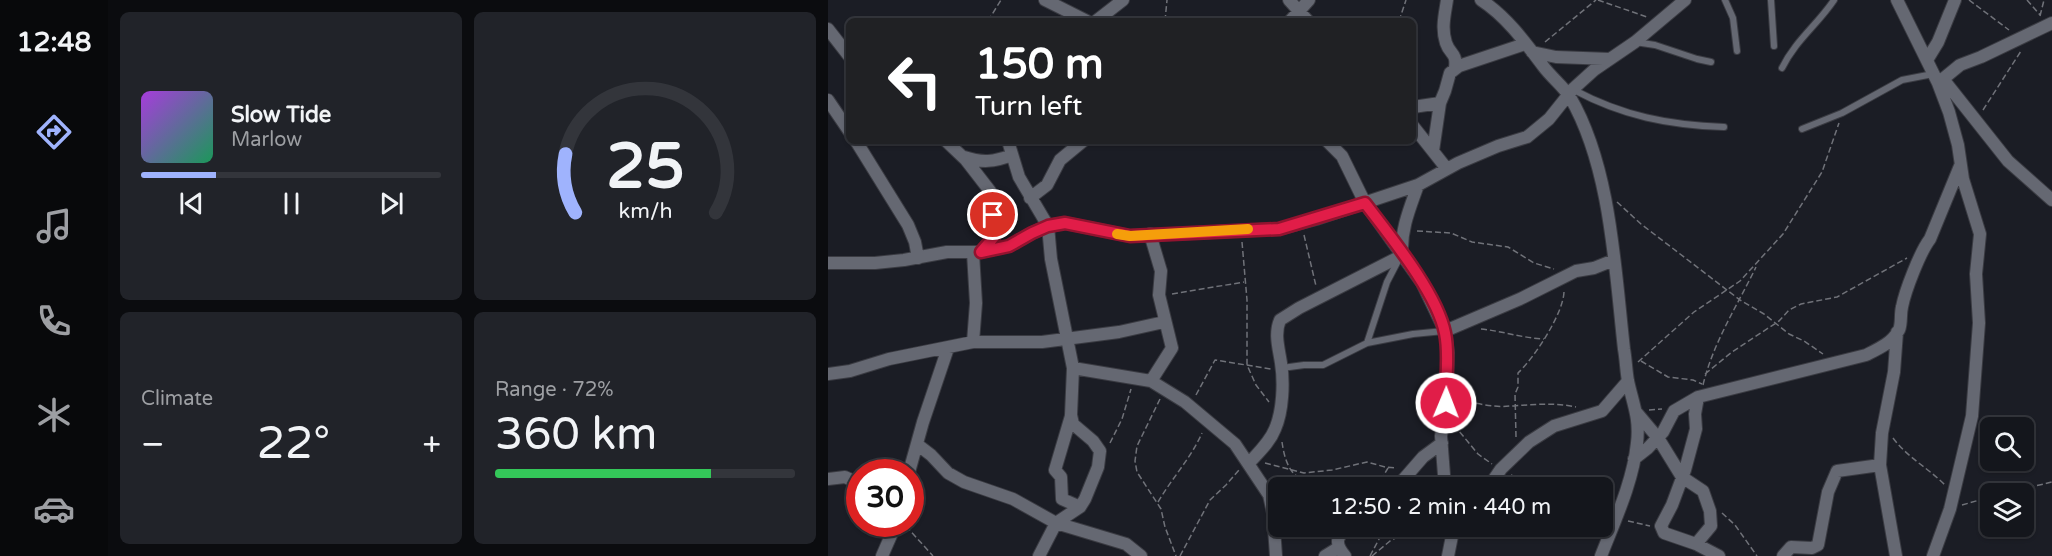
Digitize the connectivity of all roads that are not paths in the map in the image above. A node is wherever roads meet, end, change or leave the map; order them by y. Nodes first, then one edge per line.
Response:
1 (1045, 0) edge
2 (1123, 0) edge
3 (1289, 0) edge
4 (1309, 0) edge
5 (1447, 0) edge
6 (1481, 0) edge
7 (1685, 0) edge
8 (1725, 0) edge
9 (1771, 0) edge
10 (1834, 0) edge
11 (1897, 0) edge
12 (1955, 0) edge
13 (1298, 10) junction
14 (1081, 18) edge
15 (1100, 18) edge
16 (1292, 18) edge
17 (1305, 18) edge
18 (2052, 23) edge
19 (828, 29) edge
20 (1635, 42) junction
21 (1774, 46) dead end
22 (1530, 49) junction
23 (1737, 51) dead end
24 (846, 52) edge
25 (1610, 59) junction
26 (1711, 62) dead end
27 (1455, 68) junction
28 (1782, 68) dead end
29 (1934, 72) junction
30 (1571, 92) junction
31 (828, 100) edge
32 (1440, 103) junction
33 (1416, 107) edge
34 (846, 127) edge
35 (1724, 127) dead end
36 (1802, 129) dead end
37 (1416, 130) edge
38 (858, 144) edge
39 (950, 144) edge
40 (1009, 144) edge
41 (1079, 144) edge
42 (1330, 144) edge
43 (1433, 151) junction
44 (1012, 155) junction
45 (963, 157) junction
46 (1960, 166) junction
47 (1447, 169) junction
48 (1418, 185) junction
49 (1030, 198) junction
50 (2052, 200) edge
51 (1365, 203) junction
52 (1407, 213) junction
53 (1380, 223) junction
54 (1048, 226) junction
55 (1150, 234) junction
56 (977, 252) junction
57 (1402, 255) junction
58 (918, 258) junction
59 (1614, 260) junction
60 (828, 263) edge
61 (1164, 322) junction
62 (1445, 331) junction
63 (1897, 332) junction
64 (1066, 338) junction
65 (973, 342) junction
66 (1367, 343) junction
67 (948, 348) junction
68 (1880, 348) junction
69 (1895, 353) junction
70 (1073, 368) junction
71 (1282, 370) junction
72 (828, 374) edge
73 (1628, 377) junction
74 (1151, 381) junction
75 (1698, 397) junction
76 (1637, 412) junction
77 (1071, 415) junction
78 (1658, 438) junction
79 (1442, 443) junction
80 (918, 445) junction
81 (913, 459) edge
82 (1634, 459) junction
83 (1248, 462) junction
84 (1880, 465) junction
85 (846, 477) edge
86 (1406, 477) edge
87 (1444, 477) edge
88 (1496, 477) edge
89 (1682, 477) junction
90 (828, 479) edge
91 (1080, 507) junction
92 (1056, 523) junction
93 (890, 537) edge
94 (1340, 537) edge
95 (1453, 537) edge
96 (1696, 544) junction
97 (1342, 552) edge
98 (882, 556) edge
99 (1040, 556) edge
100 (1141, 556) edge
101 (1276, 556) edge
102 (1326, 556) edge
103 (1448, 556) edge
104 (1601, 556) edge
105 (1719, 556) edge
106 (1783, 556) edge
107 (1896, 556) edge
108 (1933, 556) edge

1 - 14 street
2 - 15 street
3 - 13 street
4 - 13 street
5 - 27 street
6 - 22 street
7 - 20 street
8 - 23 lane
9 - 21 lane
10 - 28 lane
11 - 29 street
12 - 29 street
13 - 16 street
13 - 17 street
18 - 29 street
19 - 24 street
20 - 25 street
20 - 26 lane
22 - 25 street
22 - 27 street
22 - 30 street
25 - 30 street
27 - 32 street
29 - 36 lane
29 - 46 street
29 - 50 street
30 - 35 lane
30 - 47 street
30 - 59 street
31 - 34 street
32 - 33 street
32 - 43 street
37 - 43 street
38 - 58 street
39 - 45 street
40 - 44 street
41 - 49 street
42 - 51 street
43 - 47 street
44 - 45 street
44 - 49 street
45 - 56 street
46 - 63 street
46 - 108 street
47 - 48 street
48 - 51 street
48 - 52 street
49 - 54 street
51 - 53 street
51 - 55 street
52 - 53 street
52 - 57 street
53 - 57 street
54 - 55 street
54 - 56 street
54 - 64 street
55 - 61 street
56 - 58 street
56 - 65 street
57 - 62 street
57 - 66 lane
57 - 71 street
58 - 60 street
59 - 62 street
59 - 73 street
61 - 64 street
61 - 74 street
62 - 66 lane
62 - 79 street
63 - 68 street
63 - 69 street
64 - 65 street
64 - 70 street
65 - 67 street
66 - 71 lane
67 - 72 street
67 - 80 street
68 - 69 street
68 - 75 street
69 - 84 street
70 - 74 street
70 - 77 street
71 - 83 street
73 - 76 street
73 - 88 street
74 - 83 street
75 - 78 street
75 - 89 street
76 - 78 street
76 - 82 street
77 - 91 street
77 - 91 street
78 - 82 street
78 - 89 street
79 - 86 street
79 - 87 street
80 - 81 street
80 - 92 street
82 - 104 street
83 - 101 street
84 - 106 street
84 - 107 street
85 - 90 street
89 - 96 street
89 - 96 street
91 - 92 street
92 - 99 street
92 - 100 street
93 - 98 street
94 - 97 street
95 - 103 street
96 - 105 street
97 - 102 street

